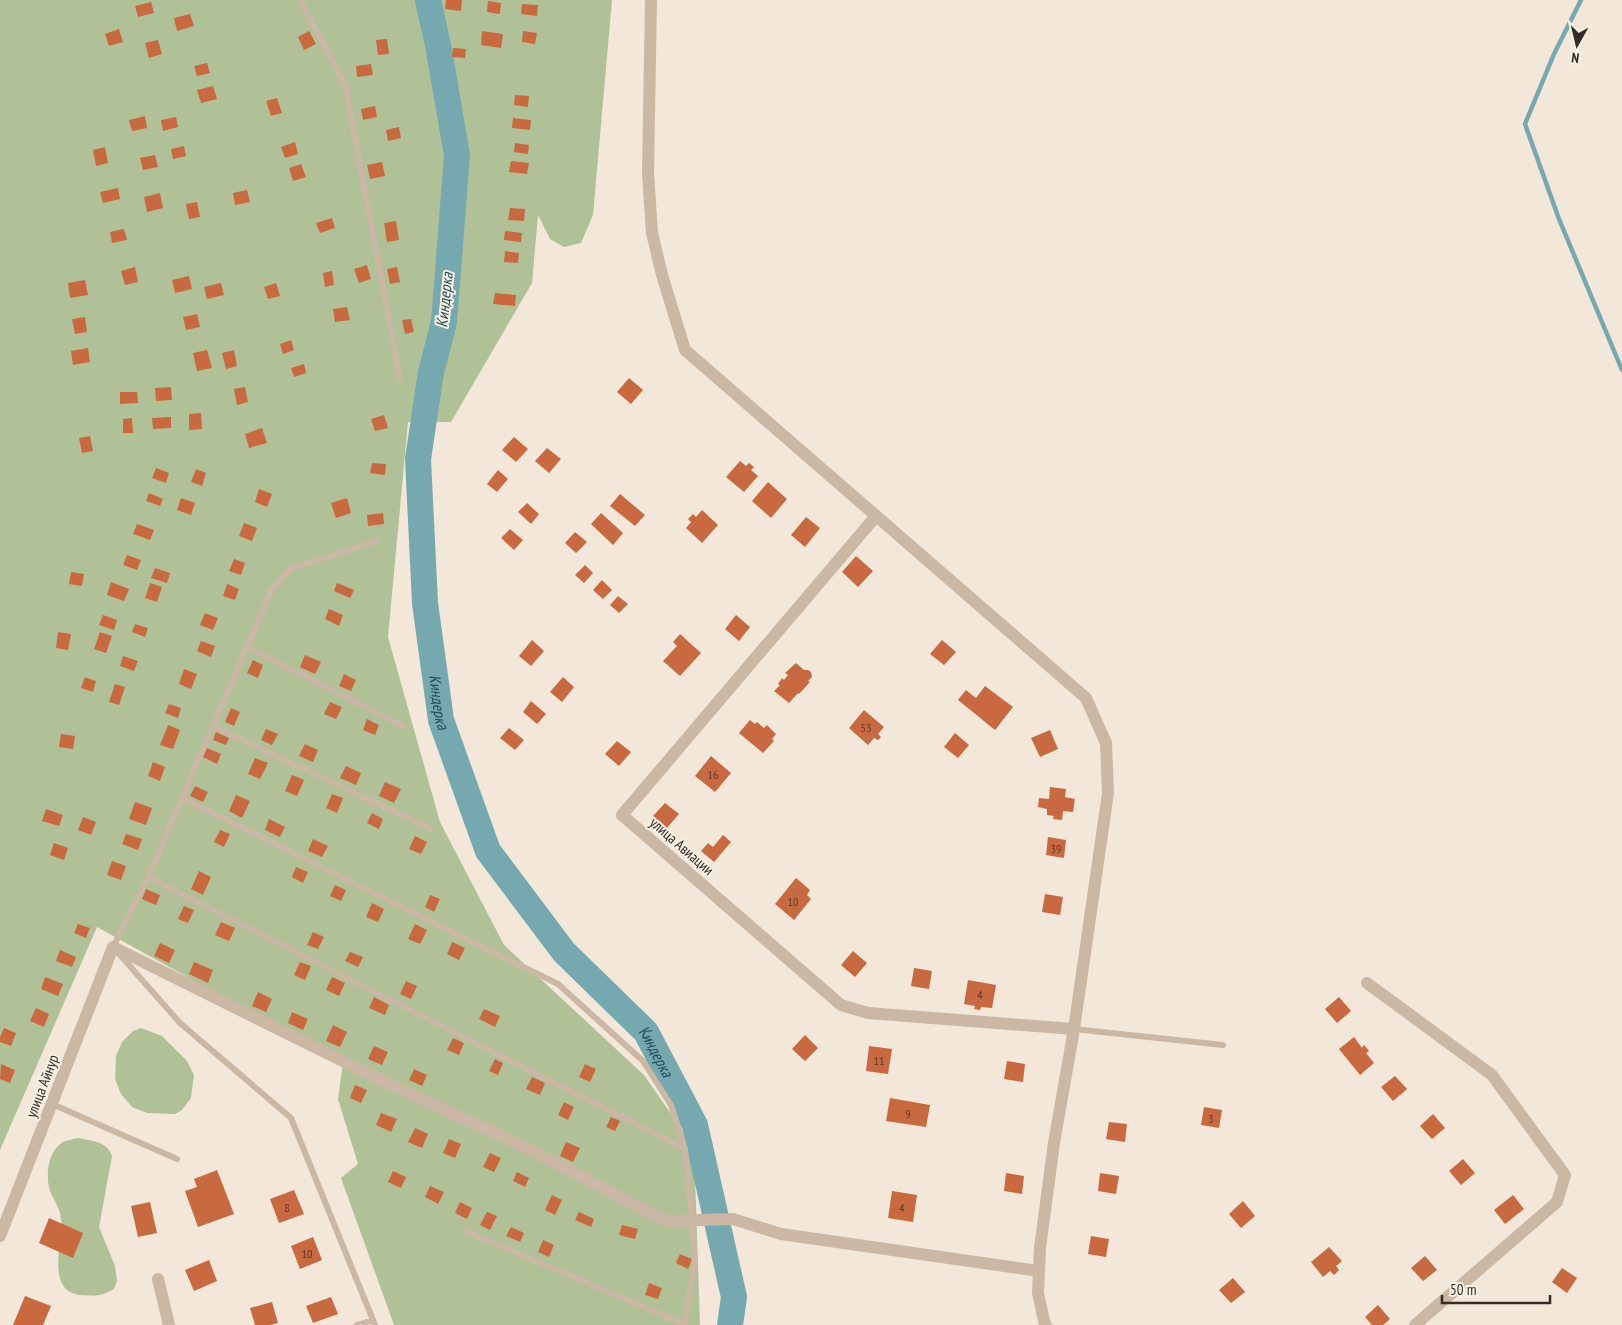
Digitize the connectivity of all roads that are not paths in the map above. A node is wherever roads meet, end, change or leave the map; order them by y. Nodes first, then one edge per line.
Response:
1 (300, 0) edge
2 (651, 0) edge
3 (400, 378) dead end
4 (876, 516) junction
5 (377, 541) dead end
6 (247, 647) junction
7 (213, 726) junction
8 (403, 726) dead end
9 (182, 798) junction
10 (431, 830) dead end
11 (148, 878) junction
12 (114, 947) junction
13 (1367, 983) dead end
14 (1074, 1030) junction
15 (1223, 1045) dead end
16 (52, 1104) junction
17 (685, 1148) junction
18 (177, 1159) dead end
19 (699, 1221) junction
20 (466, 1231) dead end
21 (0, 1236) edge
22 (1039, 1271) junction
23 (158, 1279) dead end
24 (374, 1322) edge
25 (684, 1324) edge
26 (169, 1325) edge
27 (356, 1325) edge
28 (1046, 1325) edge
29 (1416, 1325) edge

1 - 3 lane
2 - 4 street
4 - 14 street
4 - 14 street, улица Авиации
5 - 6 lane
6 - 7 lane
6 - 8 lane
7 - 9 lane
7 - 10 lane
9 - 11 lane
9 - 17 lane
11 - 12 lane
11 - 17 lane
12 - 16 street, улица Айнур
12 - 19 street
12 - 24 lane
13 - 29 street
14 - 15 lane
14 - 22 street
16 - 18 lane
16 - 21 street, улица Айнур
17 - 19 lane
19 - 22 street
19 - 25 lane
20 - 25 lane
22 - 28 street
23 - 26 street
24 - 27 lane

